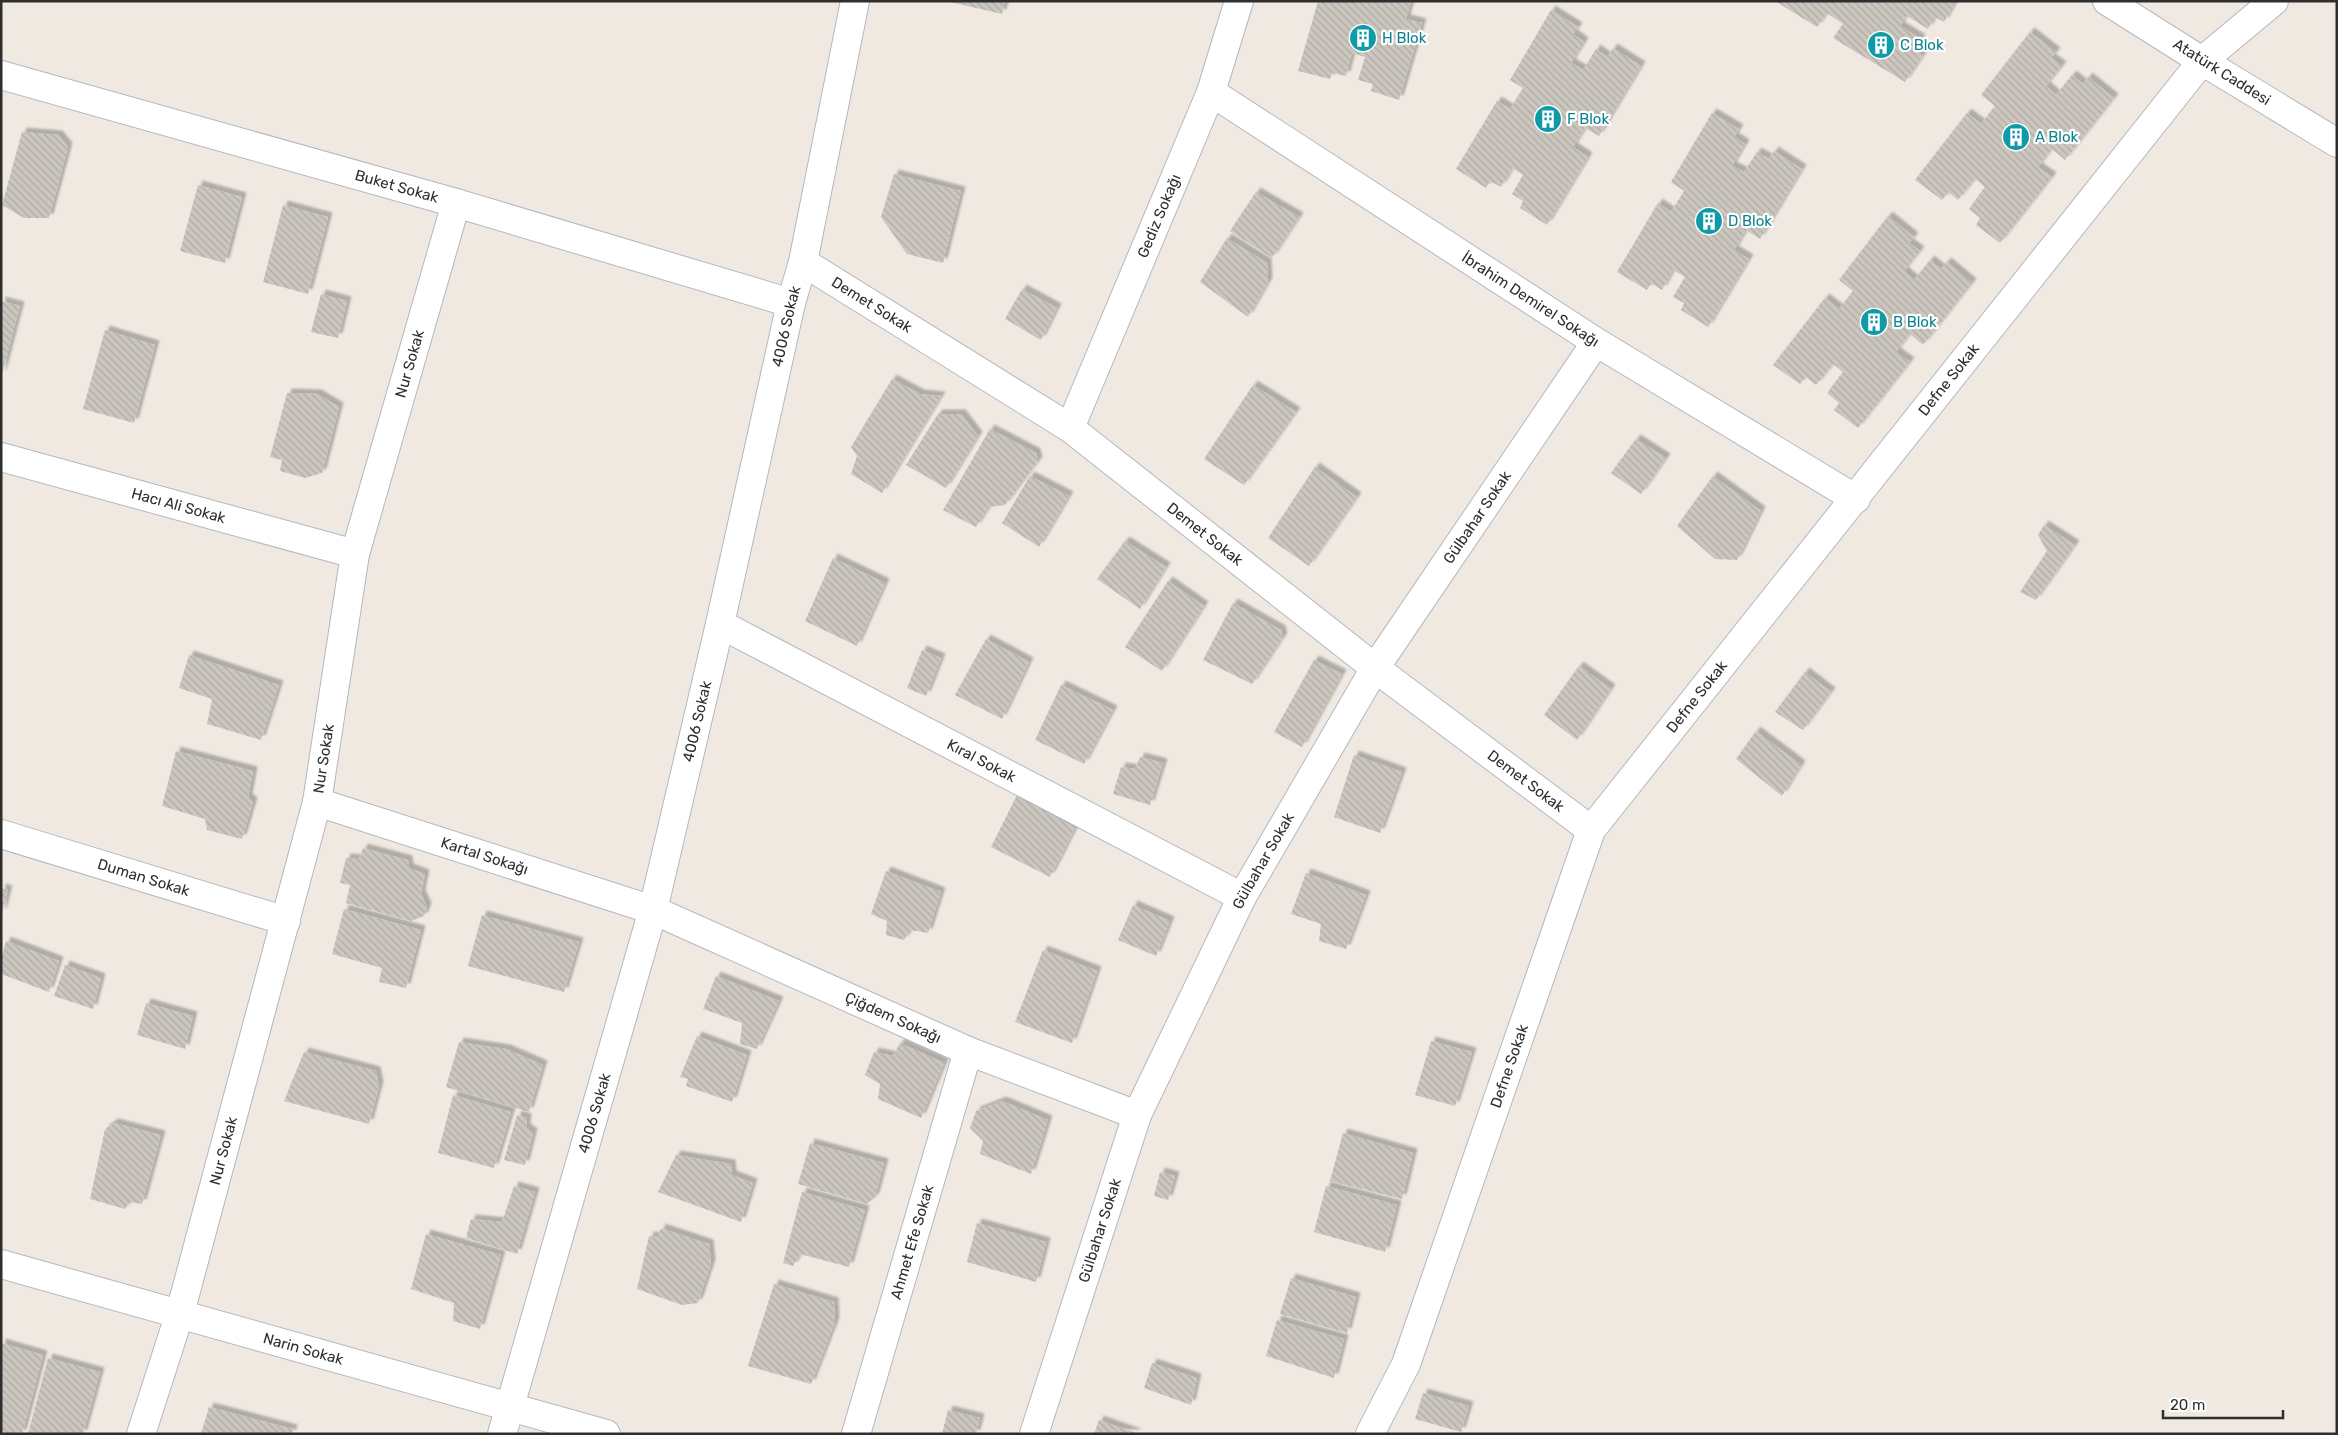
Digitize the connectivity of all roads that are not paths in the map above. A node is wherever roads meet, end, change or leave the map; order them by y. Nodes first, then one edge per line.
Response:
1 (854, 1) edge
2 (1239, 1) edge
3 (2107, 1) edge
4 (2274, 1) edge
5 (2202, 61) junction
6 (1, 75) edge
7 (1211, 92) junction
8 (2337, 143) edge
9 (456, 203) junction
10 (803, 262) junction
11 (791, 303) junction
12 (1596, 342) junction
13 (1070, 428) junction
14 (1, 457) edge
15 (1856, 498) junction
16 (355, 554) junction
17 (720, 624) junction
18 (1375, 668) junction
19 (317, 802) junction
20 (1591, 830) junction
21 (1, 834) edge
22 (1242, 897) junction
23 (653, 910) junction
24 (286, 921) junction
25 (968, 1051) junction
26 (1137, 1115) junction
27 (1, 1264) edge
28 (180, 1314) junction
29 (510, 1406) junction
30 (141, 1434) edge
31 (502, 1434) edge
32 (606, 1434) edge
33 (856, 1434) edge
34 (1034, 1434) edge
35 (1370, 1434) edge

1 - 10 street, 4006 Sokak
2 - 7 street, Gediz Sokağı
3 - 5 street, Atatürk Caddesi
4 - 5 street, Defne Sokak
5 - 8 street, Atatürk Caddesi
5 - 15 street, Defne Sokak
6 - 9 street, Buket Sokak
7 - 12 street, İbrahim Demirel Sokağı
7 - 13 street, Gediz Sokağı
9 - 11 street, Buket Sokak
9 - 16 street, Nur Sokak
10 - 11 street, 4006 Sokak
10 - 13 street, Demet Sokak
11 - 17 street, 4006 Sokak
12 - 15 street, İbrahim Demirel Sokağı
12 - 18 street, Gülbahar Sokak
13 - 18 street, Demet Sokak
14 - 16 street, Hacı Ali Sokak
15 - 20 street, Defne Sokak
16 - 19 street, Nur Sokak
17 - 22 street, Kıral Sokak
17 - 23 street, 4006 Sokak
18 - 20 street, Demet Sokak
18 - 22 street, Gülbahar Sokak
19 - 23 street, Kartal Sokağı
19 - 24 street, Nur Sokak
20 - 35 street, Defne Sokak
21 - 24 street, Duman Sokak
22 - 26 street, Gülbahar Sokak
23 - 25 street, Çiğdem Sokağı
23 - 29 street, 4006 Sokak
24 - 28 street, Nur Sokak
25 - 26 street, Çiğdem Sokağı
25 - 33 street, Ahmet Efe Sokak
26 - 34 street, Gülbahar Sokak
27 - 28 street, Narin Sokak
28 - 29 street, Narin Sokak
28 - 30 street, Nur Sokak
29 - 31 street, 4006 Sokak
29 - 32 street, Narin Sokak

